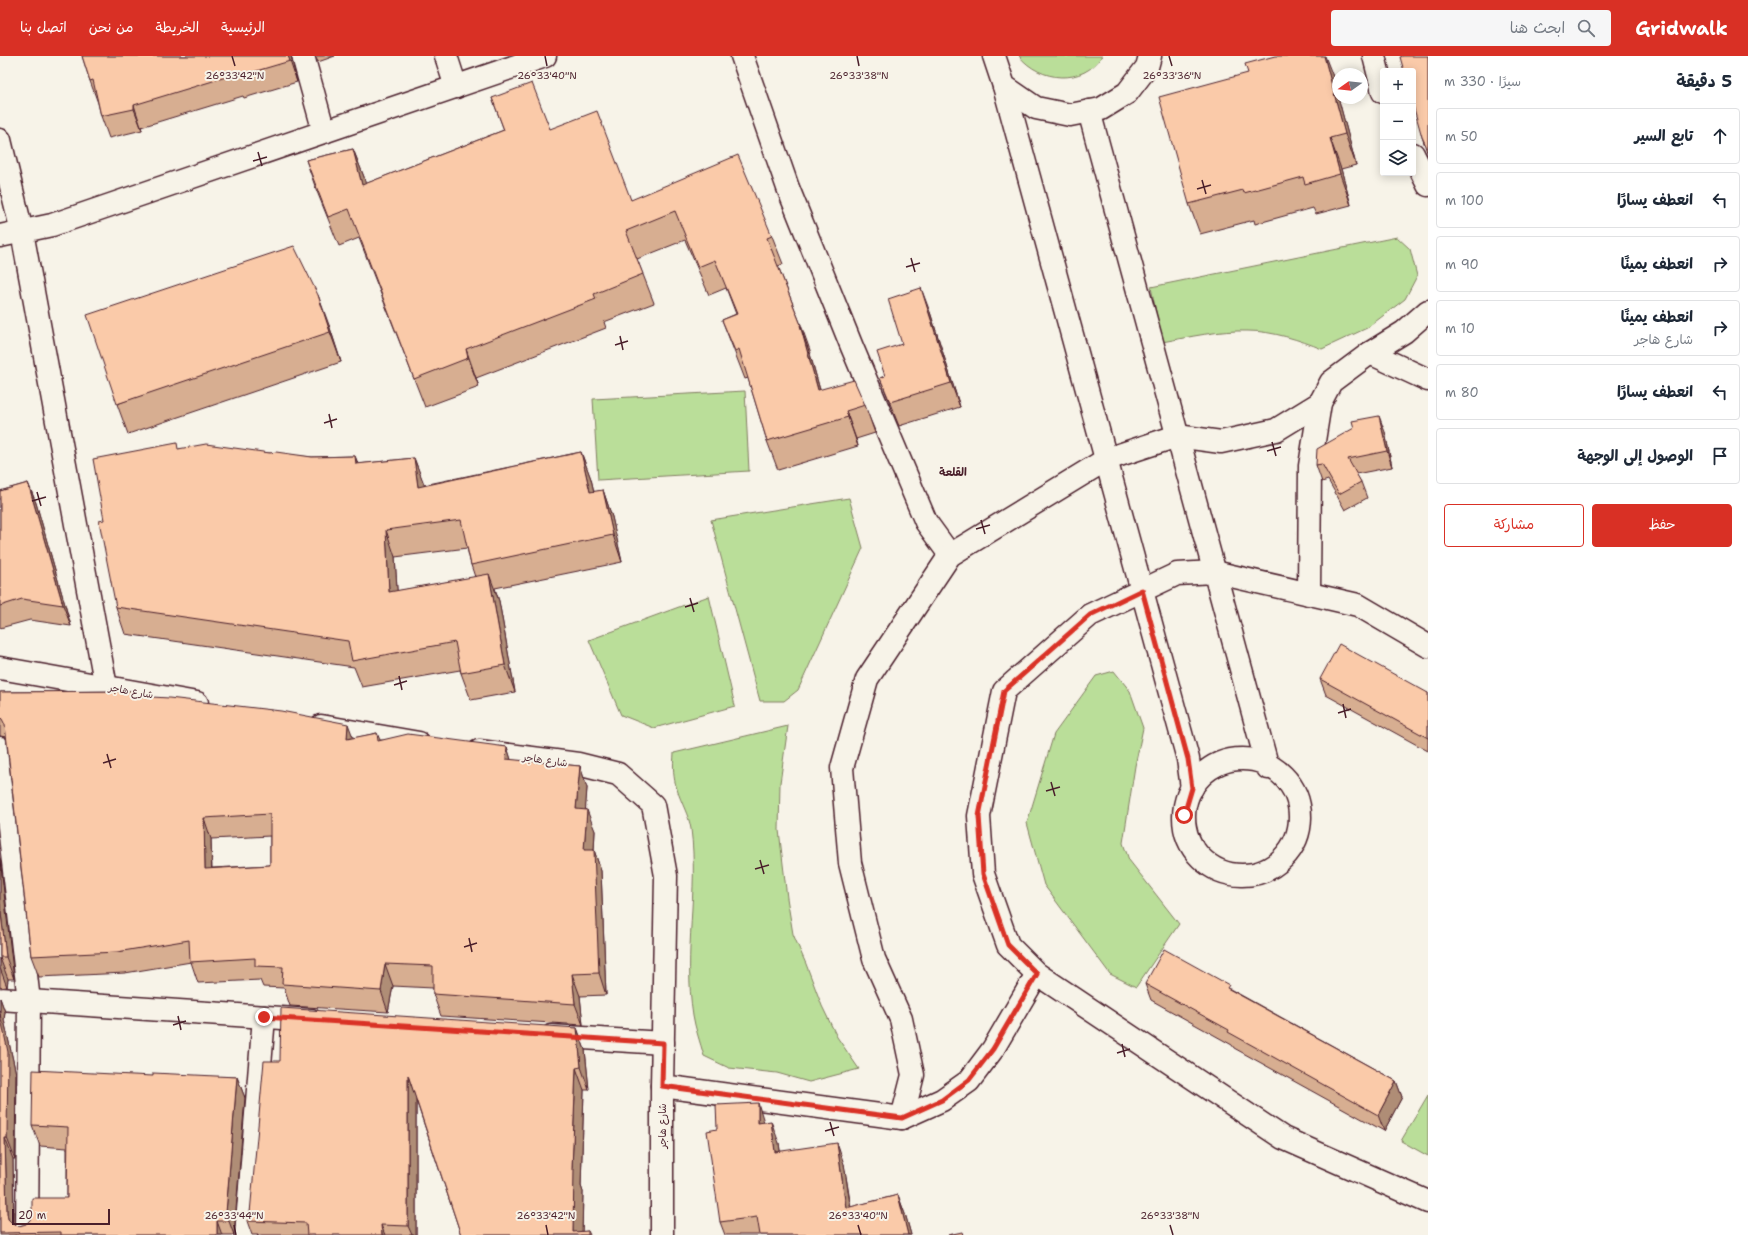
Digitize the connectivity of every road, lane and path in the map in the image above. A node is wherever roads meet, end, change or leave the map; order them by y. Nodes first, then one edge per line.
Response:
1 (303, 56) edge
2 (446, 56) edge
3 (545, 56) edge
4 (742, 56) edge
5 (994, 56) edge
6 (1150, 56) edge
7 (1374, 56) edge
8 (1380, 80) edge
9 (1004, 86) junction
10 (456, 87) junction
11 (1089, 111) junction
12 (324, 132) junction
13 (0, 140) edge
14 (1416, 160) edge
15 (1428, 185) edge
16 (22, 232) junction
17 (0, 236) edge
18 (1428, 310) edge
19 (1370, 353) junction
20 (1428, 380) edge
21 (1320, 403) junction
22 (1178, 436) junction
23 (1107, 460) junction
24 (950, 555) junction
25 (1214, 572) junction
26 (1142, 590) junction
27 (1309, 594) junction
28 (1428, 646) edge
29 (0, 668) edge
30 (106, 687) junction
31 (217, 707) edge
32 (303, 722) edge
33 (437, 746) edge
34 (0, 748) edge
35 (460, 749) edge
36 (1268, 768) junction
37 (1192, 788) junction
38 (1037, 974) junction
39 (0, 999) edge
40 (29, 1001) junction
41 (264, 1017) junction
42 (334, 1021) edge
43 (530, 1034) edge
44 (663, 1043) junction
45 (662, 1086) junction
46 (902, 1118) junction
47 (1428, 1202) edge
48 (27, 1235) edge
49 (246, 1235) edge
50 (662, 1235) edge

1 - 12 street
2 - 10 street
3 - 10 street
4 - 24 street
5 - 9 street
6 - 11 street
7 - 8 street
9 - 11 street
9 - 23 street
10 - 12 street
11 - 22 street
12 - 16 street
13 - 16 street
14 - 15 street
16 - 17 street
16 - 30 street
18 - 19 street
19 - 20 street
19 - 21 street
21 - 22 street
21 - 27 street
22 - 23 street
22 - 25 street
23 - 24 street
23 - 26 street
24 - 46 street
25 - 26 street
25 - 27 street
25 - 36 street
26 - 37 street
26 - 38 street
27 - 28 street
29 - 30 street, شارع هاجر
30 - 31 street, شارع هاجر
32 - 33 street
34 - 40 street
35 - 44 street, شارع هاجر
36 - 37 street
36 - 37 street
38 - 46 street
38 - 47 street
39 - 40 street
40 - 41 street
40 - 48 street
41 - 42 street
41 - 49 street
43 - 44 street
44 - 45 street, شارع هاجر
45 - 46 street
45 - 50 street, شارع هاجر

